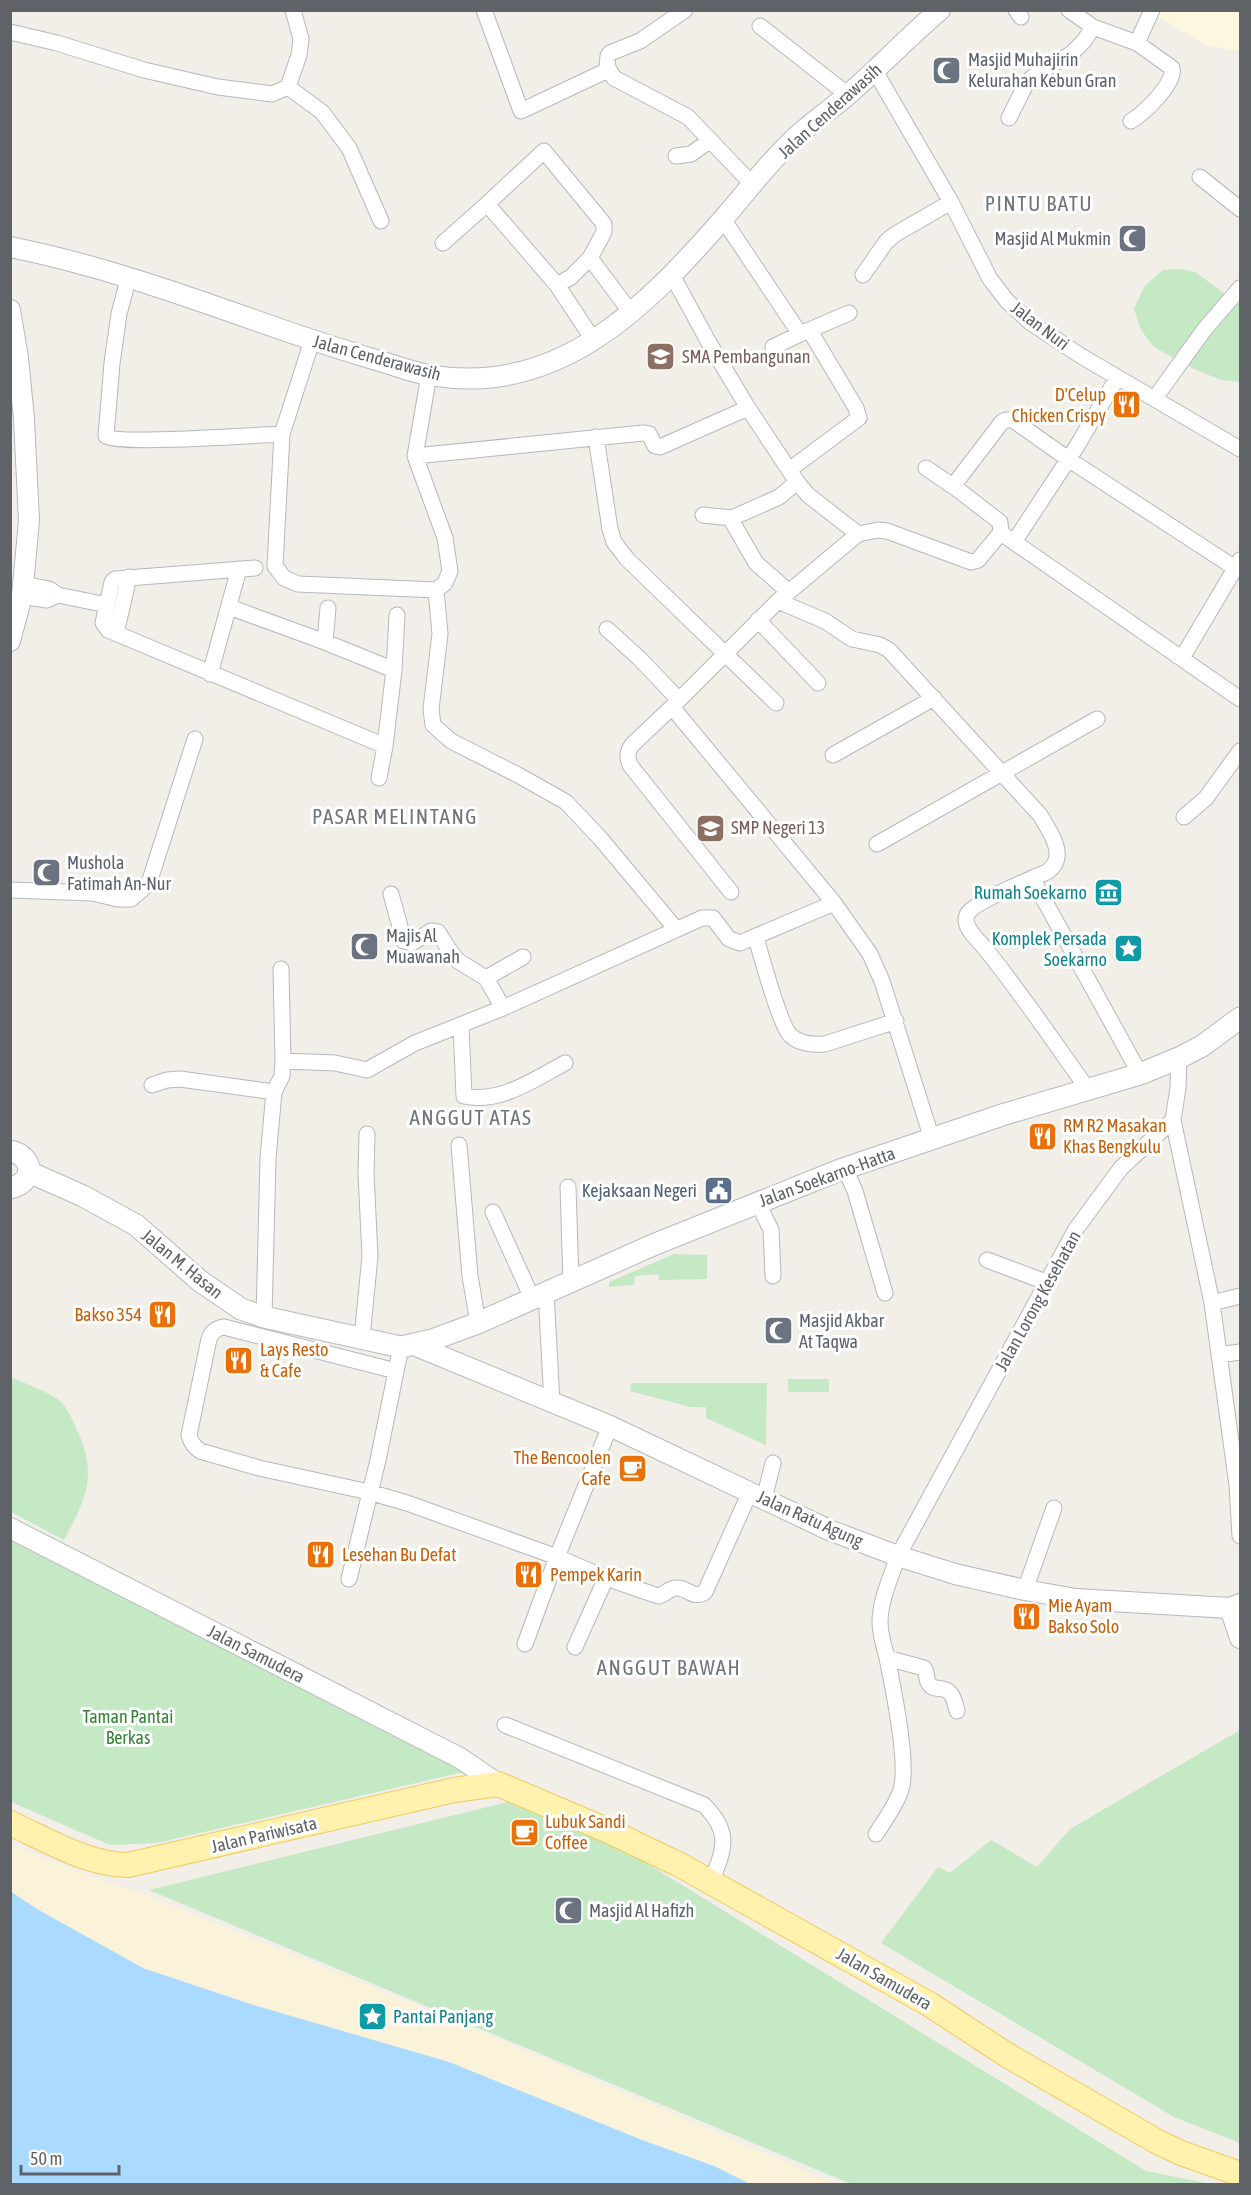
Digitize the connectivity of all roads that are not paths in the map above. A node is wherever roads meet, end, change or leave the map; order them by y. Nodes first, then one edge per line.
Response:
1 (292, 10) edge
2 (484, 10) edge
3 (685, 10) edge
4 (1069, 10) edge
5 (1152, 10) edge
6 (936, 12) edge
7 (760, 26) dead end
8 (1093, 27) junction
9 (10, 32) edge
10 (1137, 43) junction
11 (608, 70) junction
12 (875, 71) junction
13 (288, 87) junction
14 (848, 96) junction
15 (1009, 118) dead end
16 (1131, 121) dead end
17 (709, 141) junction
18 (676, 156) dead end
19 (1200, 177) dead end
20 (752, 184) junction
21 (951, 202) junction
22 (488, 204) junction
23 (1240, 210) edge
24 (723, 219) junction
25 (381, 221) dead end
26 (443, 243) dead end
27 (10, 247) edge
28 (590, 258) junction
29 (672, 275) junction
30 (863, 275) dead end
31 (129, 276) junction
32 (557, 285) junction
33 (1240, 288) edge
34 (10, 310) edge
35 (849, 313) dead end
36 (632, 314) junction
37 (805, 333) junction
38 (312, 341) junction
39 (594, 341) junction
40 (773, 347) dead end
41 (422, 373) junction
42 (1117, 378) junction
43 (1155, 398) junction
44 (748, 408) junction
45 (282, 434) junction
46 (596, 437) junction
47 (17, 448) edge
48 (1240, 448) edge
49 (415, 456) junction
50 (1068, 459) junction
51 (926, 468) dead end
52 (793, 476) junction
53 (953, 486) junction
54 (703, 515) dead end
55 (730, 518) junction
56 (858, 534) junction
57 (1008, 539) junction
58 (1238, 564) edge
59 (129, 577) junction
60 (444, 581) junction
61 (22, 590) junction
62 (783, 596) junction
63 (107, 605) junction
64 (229, 607) junction
65 (328, 608) dead end
66 (397, 615) dead end
67 (758, 620) junction
68 (607, 629) dead end
69 (116, 633) junction
70 (10, 641) edge
71 (325, 642) junction
72 (726, 655) junction
73 (1182, 658) junction
74 (394, 670) junction
75 (210, 674) junction
76 (818, 683) dead end
77 (934, 698) junction
78 (1240, 699) edge
79 (676, 703) junction
80 (776, 703) dead end
81 (1097, 719) dead end
82 (195, 739) dead end
83 (385, 746) junction
84 (1240, 751) edge
85 (833, 755) dead end
86 (1002, 775) junction
87 (379, 778) dead end
88 (1184, 817) dead end
89 (877, 844) dead end
90 (1032, 878) junction
91 (10, 890) edge
92 (731, 892) dead end
93 (391, 894) dead end
94 (834, 903) junction
95 (676, 929) junction
96 (756, 938) junction
97 (523, 957) dead end
98 (281, 969) dead end
99 (486, 978) junction
100 (503, 1008) junction
101 (1240, 1018) edge
102 (896, 1021) junction
103 (461, 1026) junction
104 (1179, 1058) junction
105 (283, 1060) junction
106 (565, 1063) dead end
107 (1140, 1074) junction
108 (153, 1085) dead end
109 (1087, 1088) junction
110 (274, 1092) junction
111 (1173, 1120) junction
112 (367, 1134) dead end
113 (932, 1139) junction
114 (459, 1145) dead end
115 (10, 1151) edge
116 (845, 1169) junction
117 (29, 1173) junction
118 (568, 1186) dead end
119 (10, 1188) edge
120 (758, 1203) junction
121 (493, 1212) dead end
122 (987, 1260) dead end
123 (773, 1276) dead end
124 (571, 1281) junction
125 (1046, 1282) junction
126 (885, 1293) dead end
127 (539, 1295) junction
128 (1240, 1296) edge
129 (1212, 1303) junction
130 (264, 1317) junction
131 (478, 1323) junction
132 (362, 1338) junction
133 (407, 1346) junction
134 (1240, 1352) edge
135 (1219, 1355) junction
136 (396, 1371) junction
137 (552, 1403) junction
138 (610, 1426) junction
139 (773, 1463) dead end
140 (369, 1492) junction
141 (757, 1496) junction
142 (1054, 1508) dead end
143 (10, 1528) edge
144 (1240, 1536) edge
145 (898, 1556) junction
146 (557, 1557) junction
147 (606, 1578) junction
148 (349, 1579) dead end
149 (1025, 1590) junction
150 (1235, 1606) edge
151 (1240, 1638) edge
152 (525, 1644) dead end
153 (575, 1647) dead end
154 (886, 1658) junction
155 (957, 1711) dead end
156 (505, 1725) dead end
157 (498, 1784) junction
158 (522, 1792) joint
159 (10, 1823) edge
160 (876, 1834) dead end
161 (711, 1882) junction
162 (1240, 2174) edge

1 - 13 street
2 - 11 street
3 - 11 street
4 - 8 street
5 - 10 street
6 - 12 street, Jalan Cenderawasih
7 - 14 street
8 - 10 street
8 - 15 street
9 - 13 street
10 - 16 street
11 - 17 street
12 - 14 street, Jalan Cenderawasih
12 - 21 street, Jalan Nuri
13 - 25 street
14 - 20 street, Jalan Cenderawasih
17 - 18 street
17 - 20 street
19 - 23 street
20 - 24 street, Jalan Cenderawasih
21 - 30 street
21 - 42 street, Jalan Nuri
22 - 26 street
22 - 28 street
22 - 32 street
24 - 29 street, Jalan Cenderawasih
24 - 37 street
27 - 31 street, Jalan Cenderawasih
28 - 32 street
28 - 36 street
29 - 36 street, Jalan Cenderawasih
29 - 44 street
31 - 38 street, Jalan Cenderawasih
31 - 45 street
32 - 39 street
33 - 43 street
34 - 47 street
35 - 37 street
36 - 39 street, Jalan Cenderawasih
37 - 40 street
37 - 52 street
38 - 41 street, Jalan Cenderawasih
38 - 45 street
39 - 41 street, Jalan Cenderawasih
41 - 49 street
42 - 43 street, Jalan Nuri
42 - 50 street
43 - 48 street, Jalan Nuri
44 - 46 street
44 - 52 street
45 - 60 street
46 - 49 street
46 - 72 street
47 - 61 street
49 - 60 street
50 - 53 street
50 - 57 street
50 - 58 street
51 - 53 street
52 - 55 street
52 - 56 street
53 - 57 street
54 - 55 street
55 - 62 street
56 - 57 street
56 - 62 street
57 - 73 street
58 - 73 street
59 - 63 street
59 - 64 street
59 - 69 street
60 - 95 street
61 - 63 street
61 - 70 street
62 - 67 street
62 - 77 street
63 - 69 street
64 - 71 street
64 - 75 street
65 - 71 street
66 - 74 street
67 - 72 street
67 - 76 street
68 - 79 street
69 - 75 street
71 - 74 street
72 - 79 street
72 - 80 street
73 - 78 street
74 - 83 street
75 - 83 street
77 - 85 street
77 - 86 street
79 - 92 street
79 - 94 street
81 - 86 street
82 - 91 street
83 - 87 street
84 - 88 street
86 - 89 street
86 - 90 street
90 - 107 street
90 - 109 street
93 - 99 street
94 - 96 street
94 - 102 street
95 - 96 street
95 - 100 street
96 - 102 street
97 - 99 street
98 - 105 street
99 - 100 street
100 - 103 street
101 - 104 main road, Jalan Soekarno-Hatta
102 - 113 street
103 - 105 street
103 - 106 street
104 - 107 main road, Jalan Soekarno-Hatta
104 - 111 street
105 - 110 street
107 - 109 main road, Jalan Soekarno-Hatta
108 - 110 street
109 - 113 main road, Jalan Soekarno-Hatta
110 - 130 street
111 - 125 street, Jalan Lorong Kesehatan
111 - 129 street
112 - 132 street
113 - 116 main road, Jalan Soekarno-Hatta
114 - 131 street
115 - 117 main road
116 - 120 main road, Jalan Soekarno-Hatta
116 - 126 street
117 - 119 main road
117 - 130 main road, Jalan M. Hasan
118 - 124 street
120 - 123 street
120 - 124 main road, Jalan Soekarno-Hatta
121 - 127 street
122 - 125 street
124 - 127 main road, Jalan Soekarno-Hatta
125 - 145 street, Jalan Lorong Kesehatan
127 - 131 main road, Jalan Soekarno-Hatta
127 - 137 street
128 - 129 street
129 - 135 street
130 - 132 main road, Jalan M. Hasan
131 - 133 main road, Jalan Soekarno-Hatta
132 - 133 main road, Jalan M. Hasan
133 - 136 street
133 - 137 street, Jalan Ratu Agung
134 - 135 street
135 - 144 street
136 - 140 street
136 - 140 street
137 - 138 street, Jalan Ratu Agung
138 - 141 street, Jalan Ratu Agung
138 - 146 street
139 - 141 street
140 - 146 street
140 - 148 street
141 - 145 street, Jalan Ratu Agung
141 - 147 street
142 - 149 street
143 - 157 street, Jalan Samudera
145 - 149 street, Jalan Ratu Agung
145 - 154 street, Jalan Lorong Kesehatan
146 - 147 street
146 - 152 street
147 - 153 street
149 - 150 street, Jalan Ratu Agung
150 - 151 street
154 - 155 street
154 - 160 street, Jalan Lorong Kesehatan
156 - 161 street
157 - 158 main road, Jalan Pariwisata
157 - 159 main road, Jalan Pariwisata
158 - 161 main road, Jalan Samudera
161 - 162 main road, Jalan Samudera

